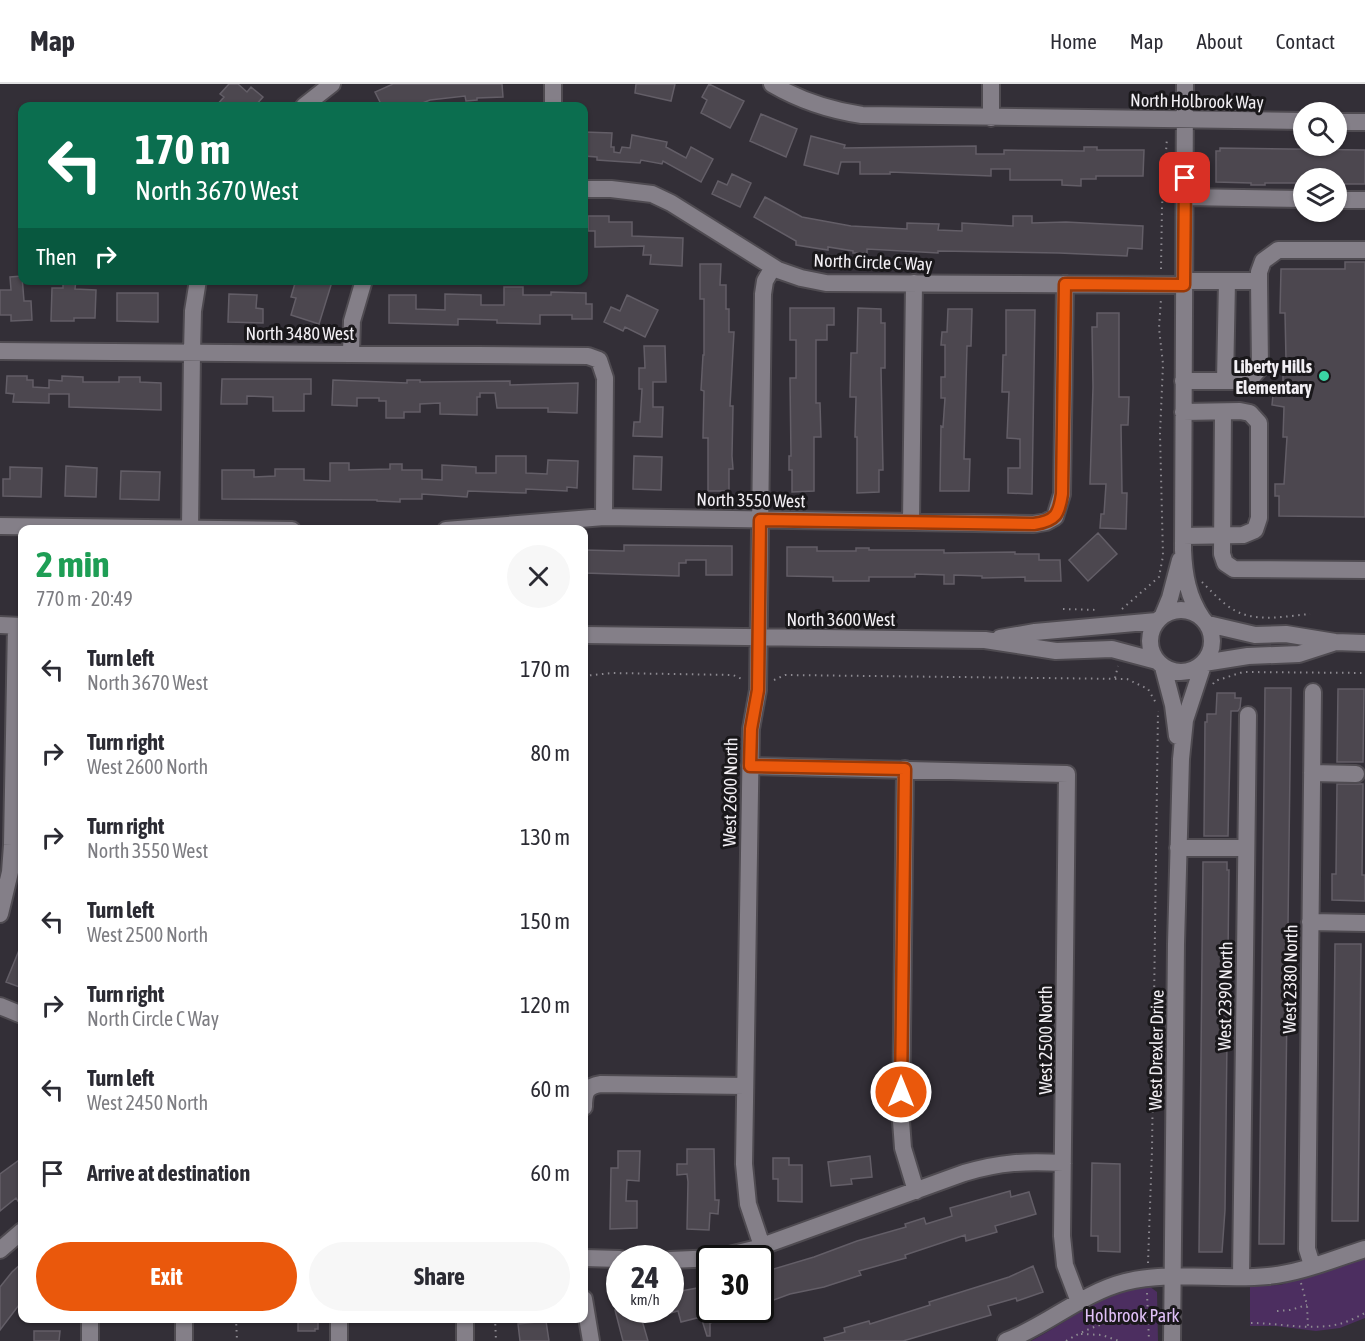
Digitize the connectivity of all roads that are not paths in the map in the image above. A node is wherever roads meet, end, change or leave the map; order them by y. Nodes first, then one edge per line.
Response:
1 (332, 84) edge
2 (553, 84) edge
3 (772, 84) edge
4 (992, 84) edge
5 (1185, 84) edge
6 (309, 102) edge
7 (553, 102) edge
8 (991, 118) junction
9 (1186, 120) junction
10 (1293, 122) edge
11 (1347, 122) edge
12 (1365, 122) edge
13 (588, 189) edge
14 (1185, 197) junction
15 (1293, 199) edge
16 (1347, 200) edge
17 (1365, 200) edge
18 (1365, 250) edge
19 (773, 267) junction
20 (1227, 281) junction
21 (1259, 281) junction
22 (914, 283) junction
23 (1065, 284) junction
24 (1184, 284) junction
25 (197, 285) edge
26 (363, 285) edge
27 (0, 351) edge
28 (192, 352) junction
29 (351, 352) junction
30 (1183, 381) junction
31 (1225, 381) junction
32 (1183, 412) junction
33 (1223, 412) junction
34 (604, 517) junction
35 (760, 520) junction
36 (911, 522) junction
37 (190, 525) edge
38 (507, 525) edge
39 (0, 526) edge
40 (18, 526) edge
41 (1222, 535) junction
42 (1183, 543) junction
43 (1365, 570) edge
44 (1160, 618) junction
45 (1205, 621) junction
46 (13, 626) edge
47 (588, 634) edge
48 (623, 636) junction
49 (759, 638) junction
50 (986, 640) junction
51 (1335, 642) junction
52 (1365, 643) edge
53 (588, 645) edge
54 (1160, 664) junction
55 (1204, 664) junction
56 (1313, 692) dead end
57 (1248, 715) dead end
58 (1181, 759) junction
59 (750, 766) junction
60 (905, 769) junction
61 (1312, 773) junction
62 (1356, 774) dead end
63 (1178, 848) junction
64 (1246, 849) junction
65 (0, 914) edge
66 (1310, 922) junction
67 (1365, 922) edge
68 (0, 1006) edge
69 (18, 1013) edge
70 (745, 1086) junction
71 (588, 1088) edge
72 (1064, 1163) junction
73 (916, 1191) junction
74 (18, 1234) edge
75 (762, 1245) edge
76 (765, 1245) edge
77 (1365, 1249) edge
78 (0, 1250) edge
79 (588, 1258) edge
80 (606, 1259) edge
81 (1312, 1265) junction
82 (1173, 1276) junction
83 (1241, 1277) junction
84 (1079, 1302) junction
85 (90, 1323) edge
86 (184, 1323) edge
87 (339, 1323) edge
88 (465, 1323) edge
89 (588, 1323) edge
90 (90, 1341) edge
91 (184, 1341) edge
92 (339, 1341) edge
93 (465, 1341) edge
94 (591, 1341) edge
95 (1006, 1341) edge
96 (1172, 1341) edge

1 - 6 street
2 - 7 street
3 - 8 street, North Holbrook Way
4 - 8 street
5 - 9 street
8 - 9 street, North Holbrook Way
9 - 10 street, North Holbrook Way
9 - 14 street
11 - 12 street
13 - 19 street, North Circle C Way
14 - 15 street
14 - 24 street
16 - 17 street
18 - 21 street
19 - 22 street, North Circle C Way
19 - 35 street, West 2600 North
20 - 21 street, North Circle C Way
20 - 24 street, North Circle C Way
20 - 31 street
21 - 31 street
22 - 23 street, North Circle C Way
22 - 36 street
23 - 24 street, North Circle C Way
23 - 36 street, North 3550 West
24 - 30 street
25 - 28 street
26 - 29 street
27 - 28 street, North 3480 West
28 - 29 street, North 3480 West
28 - 37 street
29 - 34 street, North 3480 West
30 - 31 street
30 - 32 street
32 - 33 street
32 - 42 street
33 - 41 street
33 - 41 street
34 - 35 street, North 3550 West
34 - 38 street, North 3550 West
35 - 36 street, North 3550 West
35 - 49 street, West 2600 North
39 - 40 street
41 - 42 street
41 - 43 street
42 - 44 street
42 - 45 street
44 - 45 street
44 - 50 street, North 3600 West
44 - 54 street
45 - 51 street
45 - 55 street
46 - 65 street
47 - 48 street, North 3600 West
48 - 49 street, North 3600 West
48 - 53 street, North 3600 West
49 - 50 street, North 3600 West
49 - 59 street, West 2600 North
50 - 54 street, North 3600 West
51 - 52 street
51 - 55 street
54 - 55 street
54 - 58 street, West Drexler Drive
55 - 58 street, West Drexler Drive
56 - 61 street, West 2380 North
57 - 64 street, West 2390 North
58 - 63 street, West Drexler Drive
59 - 60 street
59 - 70 street, West 2600 North
60 - 72 street, West 2500 North
60 - 73 street
61 - 62 street
61 - 66 street, West 2380 North
63 - 64 street
63 - 82 street, West Drexler Drive
64 - 83 street, West 2390 North
66 - 67 street
66 - 81 street, West 2380 North
68 - 69 street
70 - 71 street
70 - 75 street, West 2600 North
72 - 73 street
72 - 84 street, West 2500 North
73 - 76 street
74 - 78 street
77 - 81 street
79 - 80 street
81 - 83 street
82 - 83 street
82 - 84 street
82 - 96 street, West Drexler Drive
84 - 95 street
85 - 90 street
86 - 91 street
87 - 92 street
88 - 93 street
89 - 94 street

